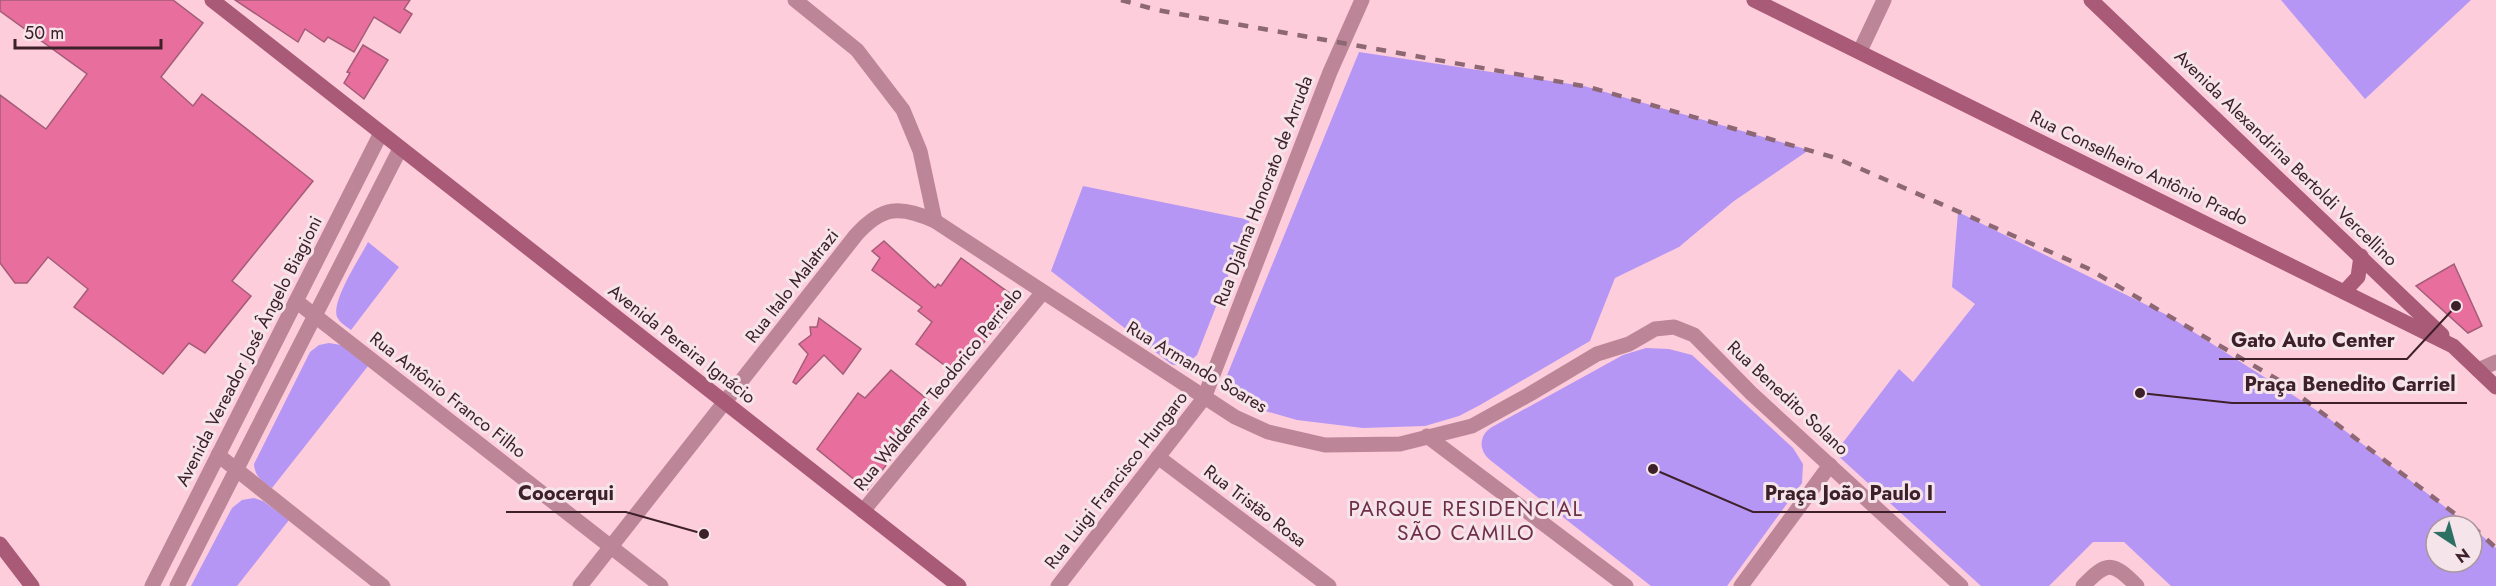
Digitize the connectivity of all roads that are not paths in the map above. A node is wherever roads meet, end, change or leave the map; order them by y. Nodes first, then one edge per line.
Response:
1 (212, 0) edge
2 (795, 0) edge
3 (1362, 0) edge
4 (1754, 0) edge
5 (1884, 0) edge
6 (2091, 0) edge
7 (1860, 51) junction
8 (381, 133) junction
9 (400, 148) junction
10 (901, 210) joint
11 (935, 221) junction
12 (2361, 256) junction
13 (1042, 292) junction
14 (2344, 292) junction
15 (296, 301) junction
16 (314, 316) junction
17 (1661, 327) joint
18 (2453, 346) junction
19 (2496, 362) edge
20 (2478, 370) junction
21 (2496, 387) edge
22 (1204, 398) junction
23 (724, 403) junction
24 (1427, 436) junction
25 (218, 455) junction
26 (1158, 457) junction
27 (1830, 465) junction
28 (236, 470) junction
29 (863, 511) junction
30 (0, 544) edge
31 (611, 547) junction
32 (32, 586) edge
33 (152, 586) edge
34 (177, 586) edge
35 (383, 586) edge
36 (580, 586) edge
37 (661, 586) edge
38 (959, 586) edge
39 (1058, 586) edge
40 (1329, 586) edge
41 (1626, 586) edge
42 (1741, 586) edge
43 (1961, 586) edge
44 (2083, 586) edge
45 (2137, 586) edge

1 - 8 main road, Avenida Pereira Ignácio
2 - 11 street
3 - 22 street, Rua Djalma Honorato de Arruda
4 - 7 main road, Rua Conselheiro Antônio Prado
5 - 7 street
6 - 12 main road, Avenida Alexandrina Bertoldi Vercellino
7 - 14 main road, Rua Conselheiro Antônio Prado
8 - 9 main road, Avenida Pereira Ignácio
8 - 15 street, Avenida Vereador José Ângelo Biagioni
9 - 16 street
9 - 23 main road, Avenida Pereira Ignácio
10 - 11 street, Rua Armando Soares
10 - 23 street, Rua Italo Malatrazi
11 - 13 street, Rua Armando Soares
12 - 14 main road
12 - 18 main road, Avenida Alexandrina Bertoldi Vercellino
13 - 22 street, Rua Armando Soares
13 - 29 street, Rua Waldemar Teodorico Perrielo
14 - 18 main road, Rua Conselheiro Antônio Prado
15 - 16 street, Rua Antônio Franco Filho
15 - 25 street, Avenida Vereador José Ângelo Biagioni
16 - 28 street
16 - 31 street, Rua Antônio Franco Filho
17 - 24 street, Rua Armando Soares
17 - 27 street, Rua Benedito Solano
18 - 20 main road, Rua Conselheiro Antônio Prado
19 - 20 street
20 - 21 main road, Rua Conselheiro Antônio Prado
22 - 24 street, Rua Armando Soares
22 - 26 street, Rua Luigi Francisco Hungaro
23 - 29 main road, Avenida Pereira Ignácio
23 - 31 street, Rua Italo Malatrazi
24 - 41 street
25 - 28 street
25 - 33 street, Avenida Vereador José Ângelo Biagioni
26 - 39 street, Rua Luigi Francisco Hungaro
26 - 40 street, Rua Tristão Rosa
27 - 42 street
27 - 43 street, Rua Benedito Solano
28 - 34 street
28 - 35 street
29 - 38 main road, Avenida Pereira Ignácio
30 - 32 main road
31 - 36 street, Rua Italo Malatrazi
31 - 37 street, Rua Antônio Franco Filho
44 - 45 street

